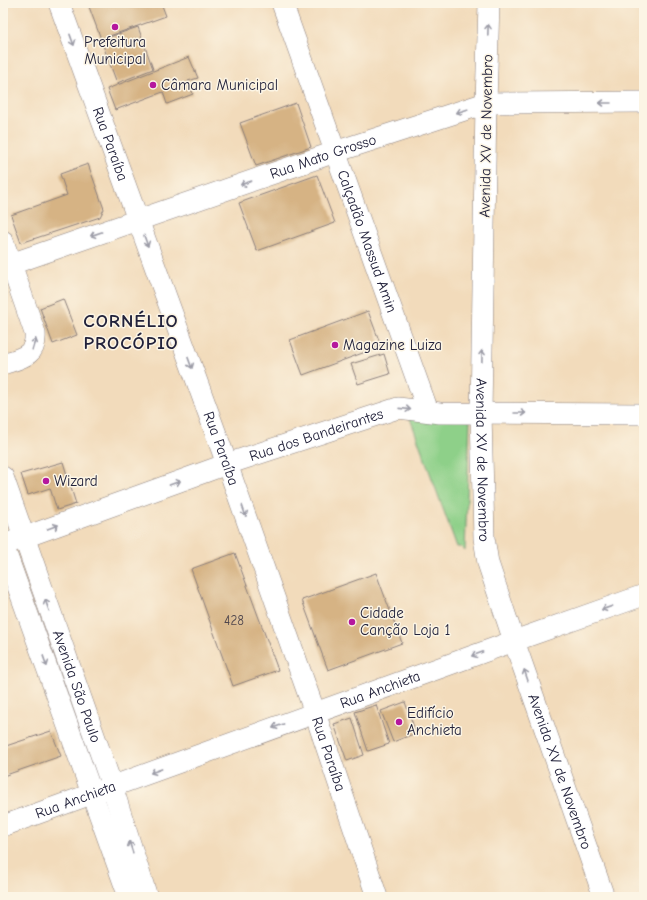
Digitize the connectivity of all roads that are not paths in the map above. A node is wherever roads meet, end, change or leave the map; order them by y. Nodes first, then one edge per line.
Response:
1 (59, 3) edge
2 (282, 3) edge
3 (489, 3) edge
4 (644, 102) edge
5 (486, 104) junction
6 (335, 152) junction
7 (138, 220) junction
8 (3, 242) edge
9 (11, 264) junction
10 (3, 364) edge
11 (428, 411) junction
12 (481, 413) junction
13 (644, 414) edge
14 (228, 464) junction
15 (3, 477) edge
16 (24, 537) junction
17 (3, 545) edge
18 (644, 595) edge
19 (514, 641) junction
20 (315, 713) junction
21 (112, 786) junction
22 (92, 794) junction
23 (3, 826) edge
24 (130, 874) junction
25 (129, 897) edge
26 (147, 897) edge
27 (377, 897) edge
28 (604, 897) edge

1 -> 7 street, Rua Paraíba
2 - 6 street, Calçadão Massud Amin
5 -> 3 street, Avenida XV de Novembro
4 -> 5 street, Rua Mato Grosso
5 -> 6 street, Rua Mato Grosso
12 -> 5 street, Avenida XV de Novembro
6 -> 7 street, Rua Mato Grosso
6 - 11 street, Calçadão Massud Amin
7 -> 9 street, Rua Mato Grosso
7 -> 14 street, Rua Paraíba
8 - 9 street
10 -> 9 street
11 - 12 street, Rua dos Bandeirantes
14 -> 11 street, Rua dos Bandeirantes
12 -> 13 street, Rua dos Bandeirantes
12 - 19 street, Avenida XV de Novembro
16 -> 14 street, Rua dos Bandeirantes
14 -> 20 street, Rua Paraíba
15 - 16 street, Avenida São Paulo
16 - 17 street, Rua dos Bandeirantes
21 -> 16 street, Avenida São Paulo
17 -> 22 street, Avenida São Paulo
18 -> 19 street, Rua Anchieta
19 -> 20 street, Rua Anchieta
28 -> 19 street, Avenida XV de Novembro
20 -> 21 street, Rua Anchieta
20 - 27 street, Rua Paraíba
21 - 22 street, Rua Anchieta
24 -> 21 street, Avenida São Paulo
22 - 23 street, Rua Anchieta
22 - 24 street, Avenida São Paulo
24 - 25 street, Avenida São Paulo
24 - 26 street, Avenida São Paulo

